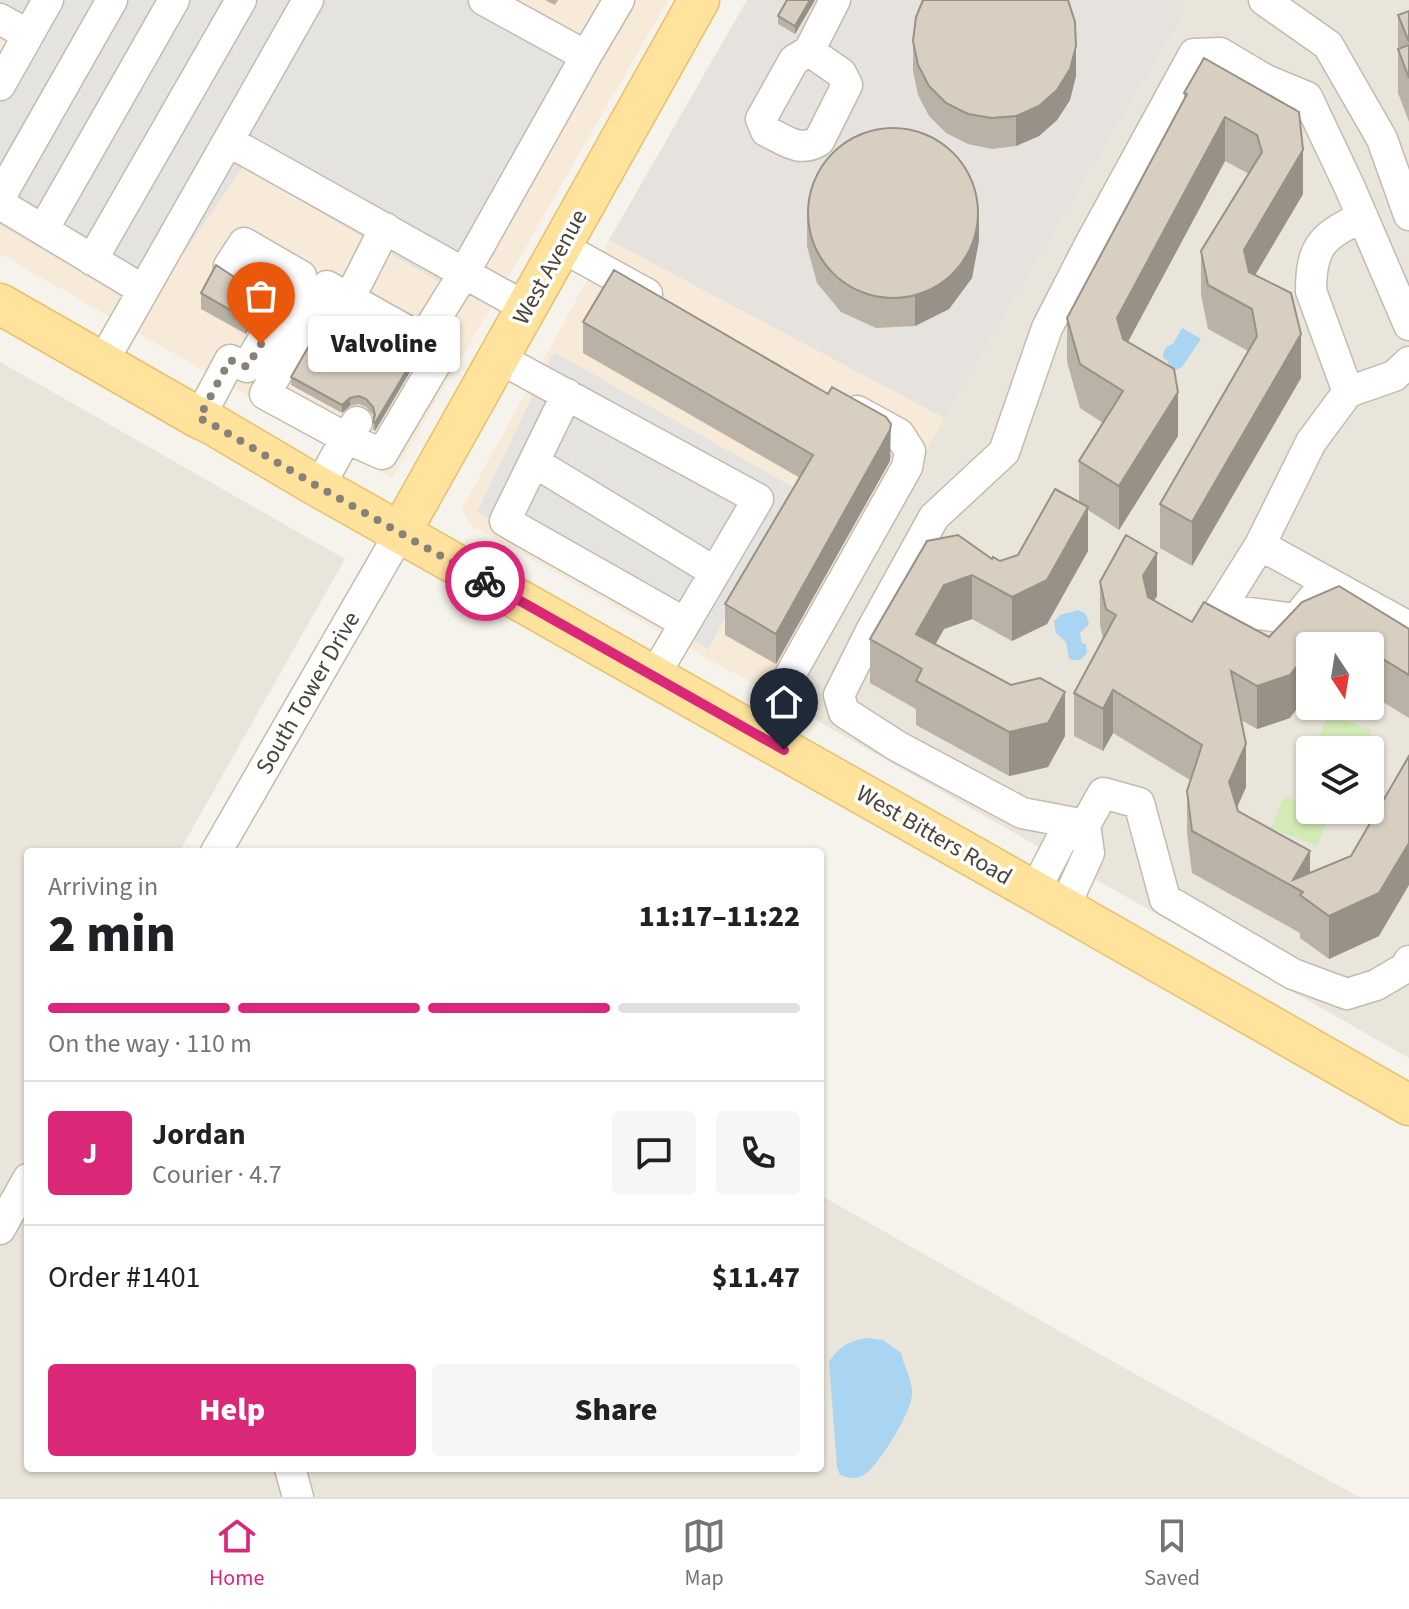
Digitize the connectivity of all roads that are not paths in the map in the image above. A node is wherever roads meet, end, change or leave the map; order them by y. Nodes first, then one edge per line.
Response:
1 (48, 0) edge
2 (112, 0) edge
3 (174, 0) edge
4 (241, 0) edge
5 (308, 0) edge
6 (484, 0) edge
7 (619, 0) edge
8 (699, 0) edge
9 (835, 0) edge
10 (1264, 0) edge
11 (0, 19) edge
12 (28, 35) junction
13 (809, 51) dead end
14 (586, 56) junction
15 (0, 85) edge
16 (228, 141) junction
17 (0, 197) edge
18 (0, 204) edge
19 (1409, 215) edge
20 (1362, 217) junction
21 (385, 228) junction
22 (43, 230) junction
23 (562, 247) junction
24 (92, 260) junction
25 (229, 266) dead end
26 (464, 273) junction
27 (143, 290) junction
28 (329, 294) junction
29 (0, 304) edge
30 (668, 306) edge
31 (527, 308) junction
32 (1409, 325) edge
33 (418, 343) junction
34 (1409, 362) edge
35 (102, 363) junction
36 (493, 368) junction
37 (1348, 392) junction
38 (567, 394) junction
39 (831, 396) edge
40 (199, 418) junction
41 (352, 430) junction
42 (534, 462) junction
43 (319, 487) junction
44 (400, 533) junction
45 (1260, 545) junction
46 (715, 572) junction
47 (1327, 582) junction
48 (685, 623) junction
49 (1409, 627) edge
50 (654, 676) junction
51 (757, 734) junction
52 (1085, 825) junction
53 (218, 848) edge
54 (1049, 900) junction
55 (1409, 961) edge
56 (1409, 1105) edge
57 (24, 1186) edge
58 (0, 1229) edge
59 (291, 1472) edge
60 (298, 1497) edge

1 - 12 street
2 - 17 street
3 - 22 street
4 - 24 street
5 - 16 street
6 - 14 street
7 - 14 street
8 - 23 main road, West Avenue
9 - 13 street
10 - 19 street
11 - 12 street
12 - 15 street
14 - 26 street
16 - 21 street
16 - 27 street
18 - 22 street
20 - 32 street
20 - 37 street
20 - 52 street
21 - 26 street
21 - 28 street
22 - 24 street
23 - 30 street
23 - 31 main road, West Avenue
24 - 27 street
25 - 28 street
26 - 31 street
26 - 33 street
27 - 35 street
28 - 33 street
28 - 40 street
28 - 41 street
29 - 35 main road, West Bitters Road
31 - 36 main road, West Avenue
33 - 36 street
33 - 41 street
34 - 37 street
35 - 40 main road, West Bitters Road
36 - 38 street
36 - 44 main road, West Avenue
37 - 45 street
38 - 42 street
38 - 46 street
39 - 51 street
40 - 43 main road, West Bitters Road
41 - 43 street
42 - 46 street
42 - 48 street
43 - 44 main road, West Bitters Road
44 - 50 main road, West Bitters Road
44 - 53 street, South Tower Drive
45 - 47 street
45 - 47 street
46 - 48 street
47 - 49 street
48 - 50 street
50 - 51 main road, West Bitters Road
51 - 54 main road, West Bitters Road
52 - 54 street
52 - 55 street
54 - 56 main road, West Bitters Road
57 - 58 street
59 - 60 street

